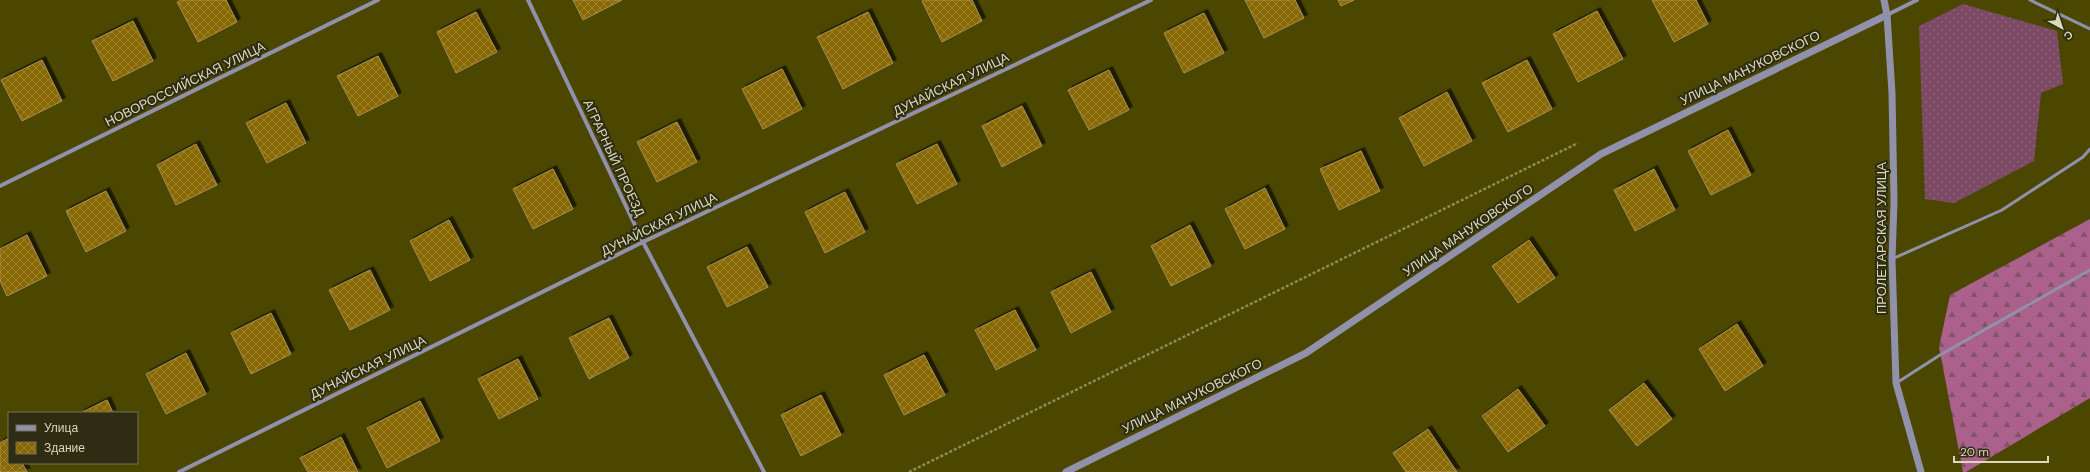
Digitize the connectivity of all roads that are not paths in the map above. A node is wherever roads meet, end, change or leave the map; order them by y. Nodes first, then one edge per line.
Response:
1 (378, 0) edge
2 (528, 0) edge
3 (1151, 0) edge
4 (1884, 0) edge
5 (1917, 0) edge
6 (2030, 0) edge
7 (1887, 15) junction
8 (2090, 29) edge
9 (2090, 149) edge
10 (0, 186) edge
11 (644, 242) junction
12 (1892, 259) junction
13 (2090, 270) edge
14 (1896, 383) junction
15 (179, 472) edge
16 (764, 472) edge
17 (1066, 472) edge
18 (1921, 472) edge

1 - 10 street, НОВОРОССИЙСКАЯ УЛИЦА
2 - 11 street, АГРАРНЫЙ ПРОЕЗД
3 - 11 street, ДУНАЙСКАЯ УЛИЦА
4 - 7 street, ПРОЛЕТАРСКАЯ УЛИЦА
5 - 7 street
6 - 8 lane
7 - 12 street, ПРОЛЕТАРСКАЯ УЛИЦА
7 - 17 street, УЛИЦА МАНУКОВСКОГО
9 - 12 lane
11 - 15 street, ДУНАЙСКАЯ УЛИЦА
11 - 16 street, АГРАРНЫЙ ПРОЕЗД
12 - 14 street, ПРОЛЕТАРСКАЯ УЛИЦА
13 - 14 lane
14 - 18 street, ПРОЛЕТАРСКАЯ УЛИЦА

